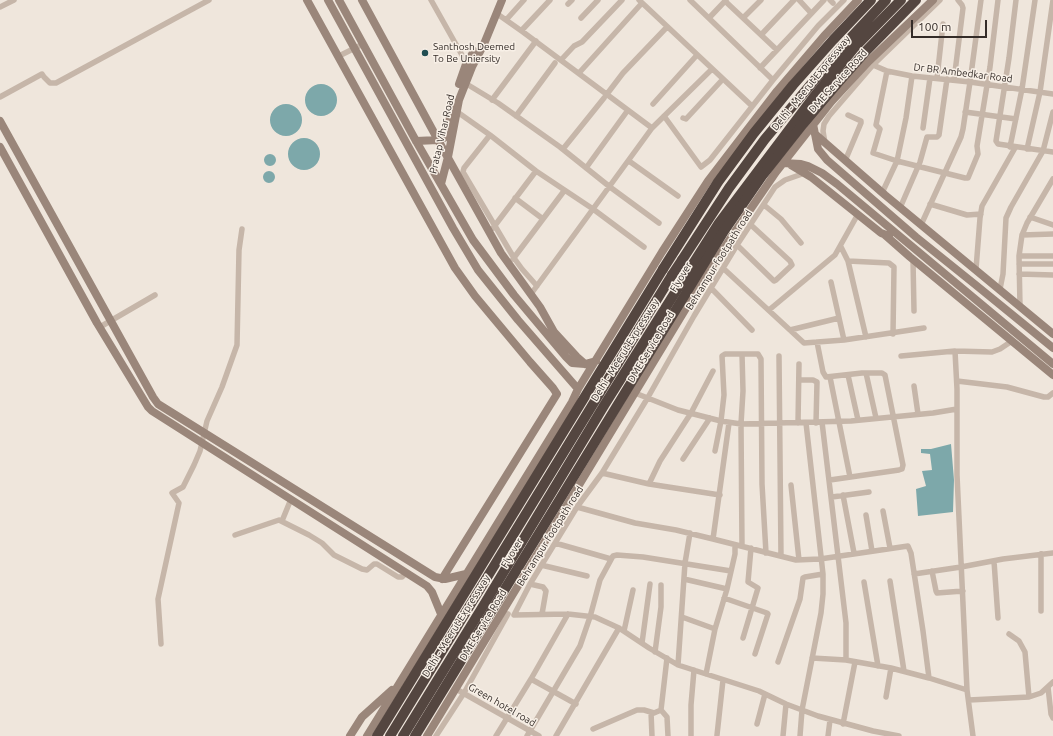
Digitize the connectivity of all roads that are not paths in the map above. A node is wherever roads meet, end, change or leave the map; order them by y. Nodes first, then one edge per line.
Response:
1 (14, 0) edge
2 (209, 0) edge
3 (307, 0) edge
4 (328, 0) edge
5 (340, 0) edge
6 (362, 0) edge
7 (431, 0) edge
8 (498, 0) edge
9 (502, 0) edge
10 (524, 0) edge
11 (550, 0) edge
12 (598, 0) edge
13 (622, 0) edge
14 (690, 0) edge
15 (761, 0) edge
16 (794, 0) edge
17 (799, 0) edge
18 (824, 0) edge
19 (844, 0) edge
20 (858, 0) edge
21 (871, 0) edge
22 (886, 0) edge
23 (901, 0) edge
24 (916, 0) edge
25 (933, 0) edge
26 (940, 0) edge
27 (958, 0) edge
28 (981, 0) edge
29 (998, 0) edge
30 (1016, 0) edge
31 (1035, 0) edge
32 (1053, 0) edge
33 (725, 1) edge
34 (640, 2) edge
35 (0, 8) edge
36 (496, 13) junction
37 (812, 13) junction
38 (581, 18) dead end
39 (709, 18) junction
40 (743, 18) junction
41 (506, 20) junction
42 (943, 24) dead end
43 (667, 27) junction
44 (522, 30) junction
45 (761, 35) junction
46 (536, 41) junction
47 (362, 44) junction
48 (355, 48) junction
49 (777, 50) junction
50 (697, 55) junction
51 (339, 56) junction
52 (561, 60) junction
53 (555, 63) dead end
54 (469, 65) junction
55 (873, 65) junction
56 (760, 68) junction
57 (712, 69) junction
58 (887, 71) junction
59 (579, 73) junction
60 (912, 76) junction
61 (930, 78) junction
62 (937, 78) junction
63 (723, 79) junction
64 (947, 79) junction
65 (773, 80) junction
66 (954, 80) junction
67 (970, 82) junction
68 (465, 83) junction
69 (987, 84) junction
70 (1004, 86) junction
71 (1022, 89) junction
72 (1040, 92) junction
73 (1053, 94) edge
74 (606, 96) junction
75 (0, 97) edge
76 (492, 100) junction
77 (654, 104) dead end
78 (752, 106) junction
79 (628, 110) junction
80 (456, 111) junction
81 (965, 112) junction
82 (1053, 112) edge
83 (982, 114) junction
84 (848, 115) dead end
85 (516, 116) junction
86 (664, 116) junction
87 (999, 117) junction
88 (683, 118) dead end
89 (1016, 119) junction
90 (0, 121) edge
91 (813, 124) junction
92 (652, 128) junction
93 (923, 128) dead end
94 (814, 134) junction
95 (490, 135) junction
96 (438, 140) junction
97 (416, 141) junction
98 (825, 144) junction
99 (0, 147) edge
100 (1012, 147) junction
101 (563, 149) junction
102 (1027, 149) junction
103 (1043, 151) junction
104 (1053, 152) edge
105 (448, 157) junction
106 (629, 161) junction
107 (845, 161) junction
108 (897, 161) junction
109 (785, 163) junction
110 (918, 167) junction
111 (586, 168) junction
112 (536, 171) junction
113 (944, 172) junction
114 (805, 173) junction
115 (844, 175) junction
116 (1053, 179) edge
117 (440, 184) junction
118 (837, 184) junction
119 (610, 186) junction
120 (564, 191) junction
121 (882, 193) junction
122 (678, 196) dead end
123 (516, 198) junction
124 (930, 204) junction
125 (764, 205) junction
126 (900, 208) junction
127 (593, 209) junction
128 (858, 214) junction
129 (981, 214) junction
130 (909, 215) junction
131 (1030, 217) junction
132 (543, 219) junction
133 (660, 223) dead end
134 (751, 225) junction
135 (921, 225) junction
136 (1053, 225) edge
137 (242, 229) dead end
138 (492, 229) junction
139 (912, 234) junction
140 (1053, 234) edge
141 (885, 235) junction
142 (1022, 235) junction
143 (801, 243) dead end
144 (909, 243) junction
145 (737, 245) junction
146 (644, 247) dead end
147 (841, 247) junction
148 (662, 252) junction
149 (1019, 256) junction
150 (1053, 256) edge
151 (913, 260) junction
152 (511, 261) junction
153 (848, 261) junction
154 (656, 262) junction
155 (1019, 264) junction
156 (1053, 264) edge
157 (494, 269) junction
158 (724, 269) junction
159 (976, 269) junction
160 (1019, 274) junction
161 (1053, 275) edge
162 (483, 277) junction
163 (705, 277) junction
164 (831, 282) dead end
165 (537, 286) junction
166 (699, 286) junction
167 (711, 288) junction
168 (1000, 289) junction
169 (155, 294) dead end
170 (531, 294) junction
171 (1020, 306) junction
172 (769, 310) junction
173 (914, 311) dead end
174 (839, 318) junction
175 (111, 320) junction
176 (100, 327) junction
177 (924, 328) dead end
178 (752, 330) dead end
179 (790, 330) junction
180 (893, 334) junction
181 (1053, 334) edge
182 (866, 338) junction
183 (844, 340) junction
184 (1012, 341) junction
185 (817, 342) junction
186 (1053, 348) edge
187 (956, 351) junction
188 (742, 354) junction
189 (779, 356) dead end
190 (901, 356) dead end
191 (596, 361) junction
192 (585, 364) junction
193 (799, 364) dead end
194 (1053, 364) edge
195 (714, 371) dead end
196 (866, 373) junction
197 (848, 375) junction
198 (1053, 375) edge
199 (830, 377) junction
200 (799, 380) junction
201 (957, 381) junction
202 (914, 386) dead end
203 (578, 389) junction
204 (635, 393) junction
205 (1053, 393) edge
206 (647, 399) junction
207 (957, 409) junction
208 (691, 413) junction
209 (918, 414) junction
210 (894, 416) junction
211 (710, 418) junction
212 (876, 418) junction
213 (858, 420) junction
214 (721, 421) junction
215 (819, 422) junction
216 (839, 422) junction
217 (729, 423) junction
218 (781, 423) junction
219 (798, 423) junction
220 (806, 423) junction
221 (741, 424) junction
222 (761, 424) junction
223 (204, 433) junction
224 (206, 445) junction
225 (715, 451) dead end
226 (683, 459) dead end
227 (602, 473) junction
228 (850, 477) junction
229 (830, 480) junction
230 (649, 484) junction
231 (791, 485) dead end
232 (869, 492) dead end
233 (720, 495) junction
234 (843, 495) junction
235 (832, 497) junction
236 (291, 499) junction
237 (576, 507) junction
238 (883, 511) dead end
239 (866, 515) dead end
240 (282, 521) junction
241 (348, 522) junction
242 (342, 532) junction
243 (690, 534) junction
244 (235, 535) dead end
245 (713, 539) junction
246 (555, 543) junction
247 (735, 545) junction
248 (742, 546) junction
249 (751, 548) junction
250 (890, 548) junction
251 (872, 551) junction
252 (1053, 552) edge
253 (766, 553) junction
254 (854, 553) junction
255 (1041, 554) junction
256 (781, 556) junction
257 (838, 556) junction
258 (612, 559) junction
259 (820, 559) junction
260 (799, 560) junction
261 (994, 561) junction
262 (685, 563) junction
263 (541, 565) junction
264 (961, 567) junction
265 (731, 571) junction
266 (932, 571) junction
267 (406, 573) junction
268 (466, 574) junction
269 (823, 574) junction
270 (914, 574) junction
271 (587, 576) dead end
272 (442, 579) junction
273 (684, 579) junction
274 (890, 581) dead end
275 (864, 582) dead end
276 (530, 584) junction
277 (650, 584) dead end
278 (660, 585) dead end
279 (727, 589) junction
280 (633, 590) dead end
281 (963, 592) junction
282 (724, 598) junction
283 (752, 607) junction
284 (1041, 611) dead end
285 (441, 614) junction
286 (508, 614) junction
287 (542, 614) junction
288 (568, 614) junction
289 (590, 617) junction
290 (682, 617) junction
291 (998, 618) dead end
292 (716, 629) junction
293 (621, 630) junction
294 (1009, 634) dead end
295 (743, 638) dead end
296 (642, 643) junction
297 (161, 644) dead end
298 (656, 652) junction
299 (755, 654) dead end
300 (667, 658) junction
301 (812, 658) junction
302 (846, 660) junction
303 (778, 662) dead end
304 (855, 662) junction
305 (678, 664) junction
306 (878, 666) junction
307 (891, 668) junction
308 (694, 670) junction
309 (904, 671) junction
310 (706, 674) junction
311 (929, 678) junction
312 (531, 679) junction
313 (723, 680) junction
314 (1053, 682) edge
315 (398, 684) junction
316 (1048, 687) junction
317 (456, 689) junction
318 (967, 690) junction
319 (553, 691) junction
320 (464, 693) junction
321 (765, 694) junction
322 (886, 697) dead end
323 (1029, 697) junction
324 (969, 700) junction
325 (576, 704) junction
326 (786, 704) junction
327 (1051, 705) edge
328 (661, 710) junction
329 (802, 710) junction
330 (651, 712) junction
331 (507, 718) junction
332 (1053, 718) edge
333 (830, 720) junction
334 (758, 724) dead end
335 (843, 724) junction
336 (593, 729) dead end
337 (868, 733) edge
338 (528, 734) edge
339 (717, 735) dead end
340 (350, 736) edge
341 (367, 736) edge
342 (377, 736) edge
343 (390, 736) edge
344 (403, 736) edge
345 (415, 736) edge
346 (427, 736) edge
347 (436, 736) edge
348 (496, 736) edge
349 (539, 736) edge
350 (556, 736) edge
351 (652, 736) edge
352 (668, 736) edge
353 (691, 736) edge
354 (783, 736) edge
355 (800, 736) edge
356 (828, 736) edge
357 (899, 736) edge
358 (973, 736) edge

1 - 35 street
2 - 75 street
3 - 51 street
4 - 48 street
5 - 47 street
6 - 96 street
7 - 54 street
8 - 54 street, Pratap Vihar Road
9 - 36 street, Pratap Vihar Road
10 - 41 street
11 - 44 street
12 - 38 street
13 - 52 street
14 - 39 street
15 - 40 street
16 - 45 street
17 - 37 street
18 - 37 street
19 - 65 street
20 - 148 street
21 - 342 highway, Flyover, bridge
22 - 343 highway, Delhi - Meerut Expressway, bridge
23 - 344 highway, Delhi - Meerut Expressway, bridge
24 - 345 highway, Flyover, bridge
25 - 91 street, DME Service Road
26 - 55 street
27 - 66 street
28 - 67 street
29 - 69 street
30 - 70 street
31 - 71 street
32 - 72 street
33 - 39 street
33 - 40 street
34 - 43 street
34 - 59 street
36 - 41 street
36 - 54 street, Pratap Vihar Road
37 - 49 street
39 - 56 street
40 - 45 street
41 - 44 street
42 - 62 street
43 - 50 street
43 - 74 street
44 - 46 street
45 - 49 street
46 - 52 street
46 - 76 street
47 - 48 street
47 - 97 street
48 - 51 street
48 - 162 street
49 - 56 street
50 - 57 street
50 - 77 street
51 - 272 street
52 - 59 street
53 - 85 street
54 - 68 street, Pratap Vihar Road
54 - 96 street, Pratap Vihar Road
55 - 58 street, Dr BR Ambedkar Road
55 - 98 street
56 - 65 street
57 - 63 street
57 - 86 street
58 - 60 street, Dr BR Ambedkar Road
58 - 108 street
59 - 74 street
60 - 61 street, Dr BR Ambedkar Road
60 - 108 street
61 - 62 street, Dr BR Ambedkar Road
61 - 93 street
62 - 64 street, Dr BR Ambedkar Road
63 - 78 street
63 - 88 street
64 - 66 street, Dr BR Ambedkar Road
64 - 110 street
65 - 78 street
66 - 67 street, Dr BR Ambedkar Road
67 - 69 street, Dr BR Ambedkar Road
67 - 81 street
68 - 76 street
68 - 80 street, Pratap Vihar Road
69 - 70 street, Dr BR Ambedkar Road
69 - 83 street
70 - 71 street, Dr BR Ambedkar Road
70 - 87 street
71 - 72 street, Dr BR Ambedkar Road
71 - 89 street
72 - 73 street, Dr BR Ambedkar Road
72 - 102 street
74 - 79 street
74 - 101 street
76 - 85 street
78 - 86 street
79 - 92 street
79 - 111 street
80 - 95 street
80 - 105 street, Pratap Vihar Road
81 - 83 street
81 - 113 street
82 - 103 street
83 - 87 street
83 - 113 street
84 - 107 street
85 - 101 street
86 - 92 street
87 - 89 street
87 - 100 street
89 - 100 street
90 - 175 street
91 - 94 street
91 - 109 street, DME Service Road
92 - 106 street
94 - 98 street
94 - 115 street
95 - 112 street
95 - 138 street
96 - 97 street, Pratap Vihar Road
96 - 105 street
97 - 117 street
98 - 107 street
99 - 176 street
100 - 102 street
100 - 129 street
101 - 111 street
102 - 103 street
103 - 104 street
103 - 168 street
105 - 117 street, Pratap Vihar Road
105 - 138 street
106 - 119 street
106 - 122 street
107 - 121 street
108 - 110 street
108 - 121 street
109 - 114 street
109 - 118 street
109 - 163 street, DME Service Road
110 - 113 street
110 - 126 street
111 - 119 street
112 - 120 street
112 - 123 street
113 - 124 street
114 - 125 street, Behrampur footpath road
114 - 128 street
115 - 118 street
115 - 139 street
116 - 131 street
117 - 157 street
118 - 144 street
119 - 127 street
119 - 133 street
120 - 127 street
120 - 132 street
121 - 126 street
123 - 132 street
123 - 138 street
124 - 129 street
124 - 135 street
125 - 134 street, Behrampur footpath road
125 - 143 street
126 - 130 street
127 - 146 street
127 - 165 street
128 - 141 street
128 - 147 street
129 - 159 street
130 - 135 street
130 - 139 street
131 - 136 street
131 - 142 street
132 - 152 street
134 - 145 street, Behrampur footpath road
134 - 145 street
135 - 159 street
137 - 223 street
138 - 152 street
139 - 186 street
140 - 142 street
141 - 144 street
141 - 151 street
142 - 149 street
144 - 194 street
145 - 158 street, Behrampur footpath road
147 - 153 street
147 - 172 street
148 - 154 street
148 - 163 street
149 - 150 street
149 - 155 street
151 - 173 street
151 - 184 street
152 - 165 street
152 - 170 street
153 - 180 street
153 - 182 street
154 - 166 street
154 - 191 street
155 - 156 street
155 - 160 street
157 - 162 street
157 - 192 street
158 - 167 street, Behrampur footpath road
158 - 172 street
159 - 168 street
160 - 161 street
160 - 171 street
162 - 203 street
163 - 166 street, DME Service Road
164 - 174 street
165 - 170 street
166 - 204 street, DME Service Road
167 - 178 street
167 - 206 street, Behrampur footpath road
168 - 171 street
169 - 175 street
170 - 192 street
171 - 181 street
172 - 179 street
174 - 179 street
174 - 183 street
175 - 176 street
175 - 223 street
176 - 224 street
177 - 180 street
179 - 185 street
180 - 182 street
182 - 183 street
183 - 185 street
184 - 187 street
184 - 198 street
185 - 199 street
187 - 190 street
187 - 201 street
188 - 214 street
188 - 221 street
188 - 222 street
189 - 218 street
191 - 192 street
191 - 203 street
193 - 200 street
195 - 208 street
196 - 197 street
196 - 210 street
196 - 212 street
197 - 199 street
197 - 213 street
199 - 216 street
200 - 215 street
200 - 219 street
201 - 205 street
201 - 207 street
202 - 209 street
203 - 268 street
204 - 206 street
204 - 286 street, DME Service Road
206 - 208 street
206 - 227 street, Behrampur footpath road
207 - 209 street
207 - 264 street
208 - 211 street
208 - 230 street
209 - 210 street
210 - 212 street
210 - 228 street
211 - 214 street
211 - 226 street
212 - 213 street
213 - 216 street
214 - 217 street
214 - 225 street
215 - 216 street
215 - 220 street
215 - 229 street
216 - 228 street
217 - 221 street
217 - 233 street
218 - 219 street
218 - 222 street
218 - 256 street
219 - 220 street
220 - 259 street
221 - 222 street
221 - 248 street
222 - 253 street
223 - 224 street
223 - 241 street
224 - 236 street
224 - 297 street
227 - 230 street
227 - 237 street, Behrampur footpath road
228 - 229 street
229 - 235 street
230 - 233 street
231 - 260 street
232 - 234 street
233 - 245 street
234 - 235 street
234 - 254 street
235 - 257 street
236 - 240 street
236 - 242 street
237 - 243 street
237 - 246 street, Behrampur footpath road
238 - 250 street
239 - 251 street
240 - 244 street
240 - 267 street
241 - 242 street
241 - 272 street
242 - 267 street
243 - 245 street
243 - 262 street
245 - 247 street
246 - 258 street
246 - 263 street, Behrampur footpath road
247 - 248 street
247 - 265 street
248 - 249 street
249 - 253 street
249 - 283 street
250 - 251 street
250 - 270 street
251 - 254 street
252 - 255 street
253 - 256 street
254 - 257 street
255 - 261 street
255 - 284 street
256 - 260 street
257 - 259 street
257 - 302 street
258 - 262 street
258 - 289 street
259 - 260 street
259 - 269 street
261 - 264 street
261 - 291 street
262 - 265 street
262 - 273 street
263 - 271 street
263 - 276 street, Behrampur footpath road
264 - 266 street
264 - 281 street
265 - 279 street
266 - 270 street
266 - 281 street
267 - 285 street
268 - 272 street
268 - 285 street
269 - 301 street
269 - 303 street
270 - 311 street
273 - 279 street
273 - 290 street
274 - 309 street
275 - 306 street
276 - 286 street, Behrampur footpath road
276 - 287 street
277 - 296 street
278 - 298 street
279 - 282 street
280 - 293 street
281 - 318 street
282 - 283 street
282 - 292 street
283 - 295 street
283 - 299 street
285 - 315 street
286 - 287 street
286 - 317 street, DME Service Road
286 - 320 street, Behrampur footpath road
287 - 288 street
288 - 289 street
288 - 312 street
289 - 293 street
289 - 319 street
290 - 292 street
290 - 305 street
292 - 310 street
293 - 296 street
293 - 325 street
294 - 323 street
296 - 298 street
298 - 300 street
300 - 305 street
300 - 328 street
301 - 302 street
301 - 329 street
302 - 304 street
304 - 306 street
304 - 335 street
305 - 308 street
306 - 307 street
307 - 309 street
307 - 322 street
308 - 310 street
308 - 353 street
309 - 311 street
310 - 313 street
311 - 318 street
312 - 319 street
312 - 331 street
313 - 321 street
313 - 339 street
314 - 316 street
315 - 340 street
315 - 341 street
316 - 323 street
316 - 327 street
317 - 320 street, Green hotel road
317 - 346 street, DME Service Road
318 - 324 street
319 - 325 street
319 - 338 street
320 - 331 street, Green hotel road
320 - 347 street, Behrampur footpath road
321 - 326 street
321 - 334 street
323 - 324 street
324 - 358 street
325 - 350 street
326 - 329 street
326 - 354 street
327 - 332 street
328 - 330 street
328 - 352 street
329 - 333 street
329 - 355 street
330 - 336 street
330 - 351 street
331 - 338 street, Green hotel road
331 - 348 street
333 - 335 street
333 - 356 street
335 - 337 street
337 - 357 street
338 - 349 street, Green hotel road

